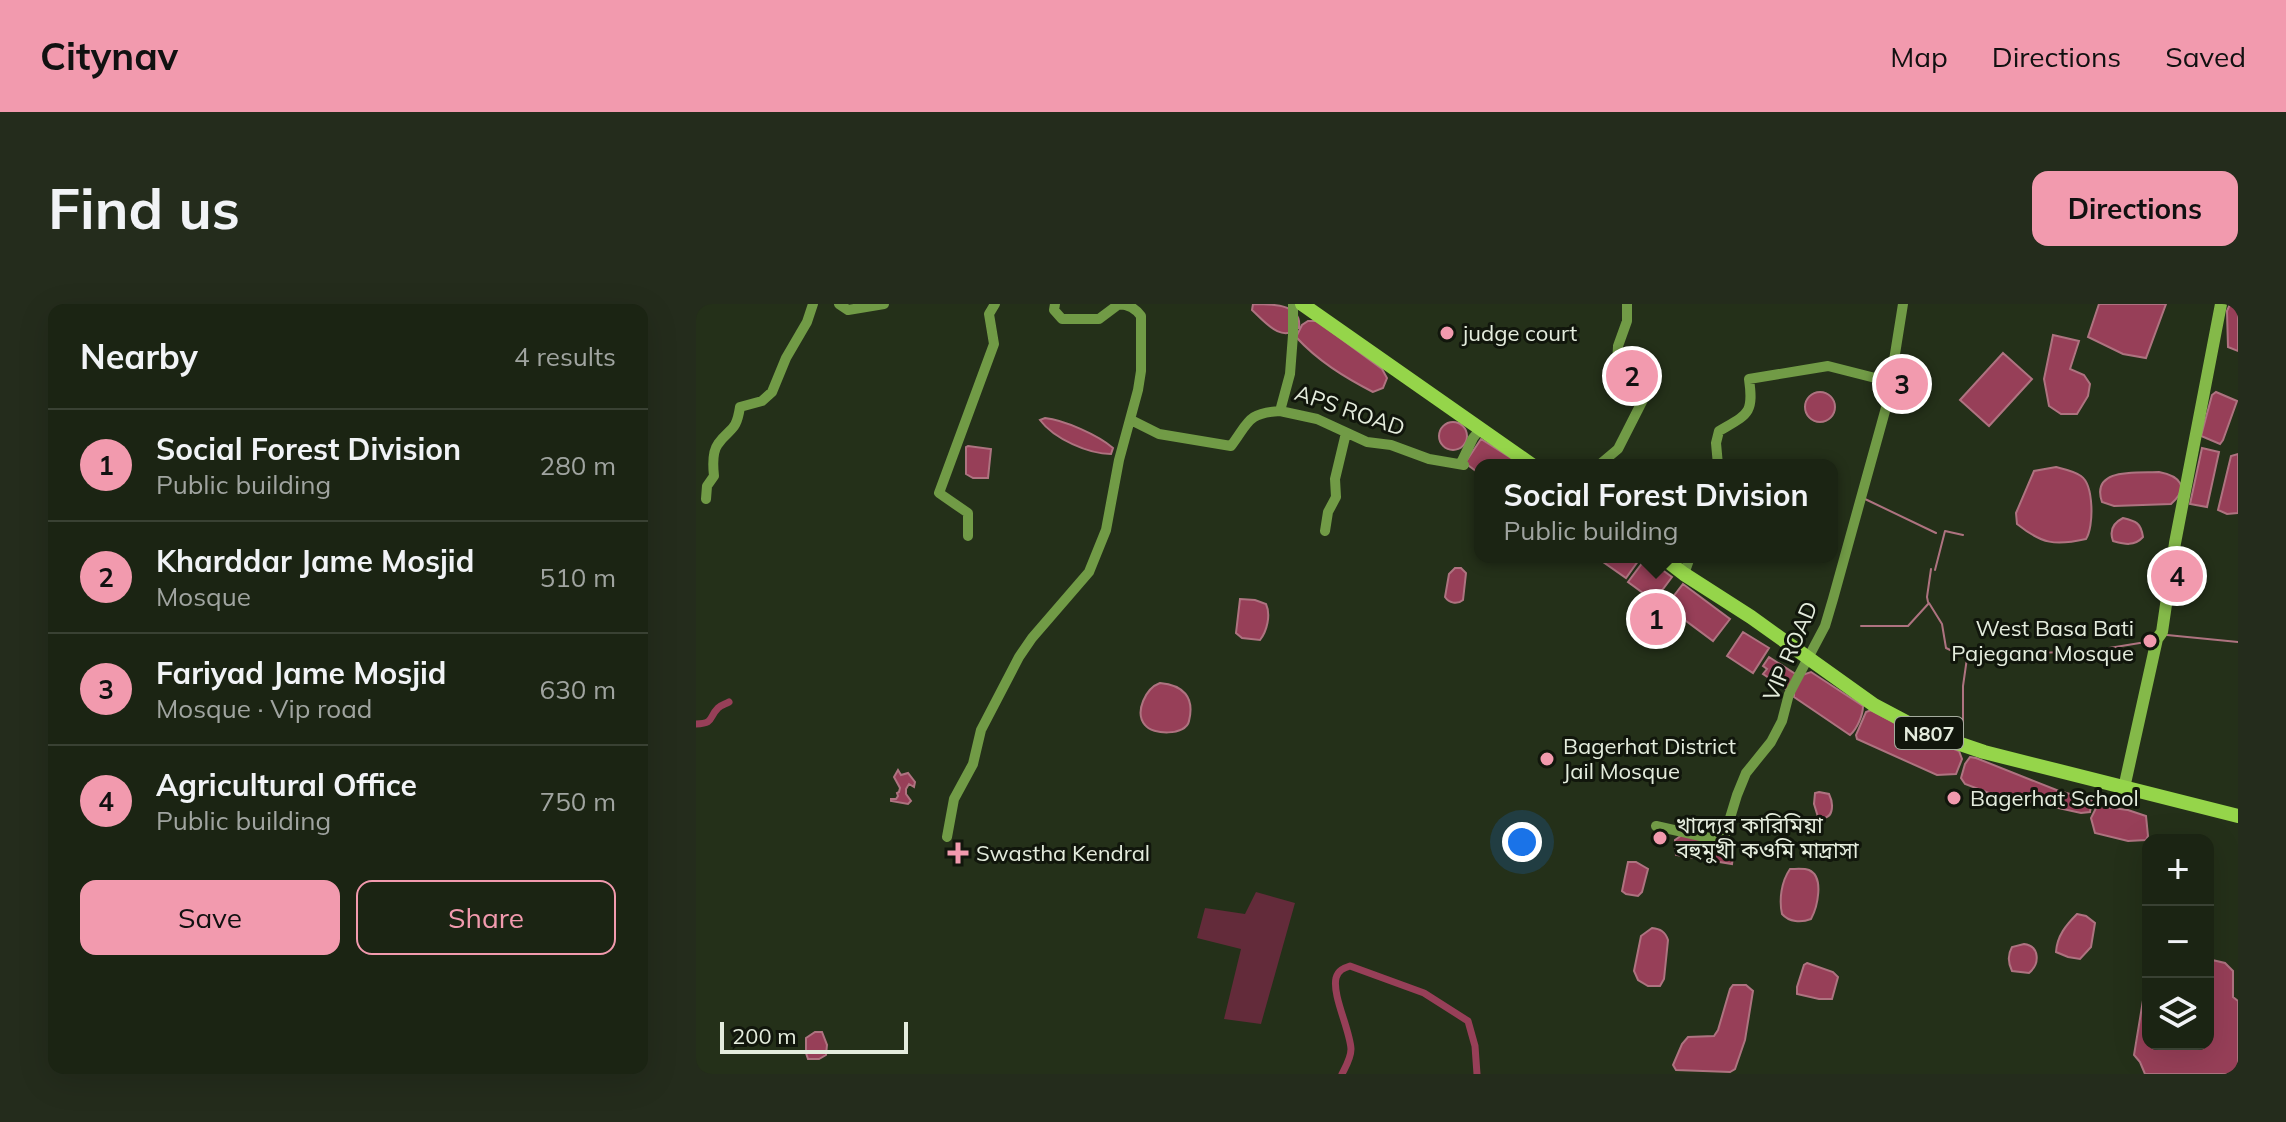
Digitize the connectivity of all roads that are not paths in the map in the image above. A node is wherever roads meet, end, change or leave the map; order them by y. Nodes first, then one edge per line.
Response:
1 (813, 304) edge
2 (839, 304) edge
3 (884, 304) edge
4 (995, 304) edge
5 (1055, 304) edge
6 (1293, 304) edge
7 (1302, 304) edge
8 (1627, 304) edge
9 (1903, 304) edge
10 (2221, 304) edge
11 (1891, 382) junction
12 (1280, 411) junction
13 (1131, 420) junction
14 (1481, 428) junction
15 (1346, 433) junction
16 (1524, 459) edge
17 (1606, 459) edge
18 (1717, 459) edge
19 (706, 499) dead end
20 (1325, 531) dead end
21 (968, 536) dead end
22 (1670, 563) edge
23 (1688, 563) edge
24 (1684, 574) junction
25 (1808, 658) junction
26 (2124, 788) junction
27 (2238, 816) edge
28 (1656, 826) dead end
29 (947, 837) dead end

1 - 19 street
2 - 3 street
4 - 21 street
5 - 13 street
6 - 12 street, APS ROAD
7 - 14 highway
8 - 17 street
9 - 11 street, VIP ROAD
10 - 26 main road
11 - 18 street
11 - 25 street, VIP ROAD
12 - 13 street
12 - 15 street, APS ROAD
13 - 29 street
14 - 15 street, APS ROAD
14 - 16 highway
15 - 20 street
22 - 24 highway, N807
23 - 24 street
24 - 25 highway, N807
25 - 26 highway, N807
25 - 28 street, VIP ROAD
26 - 27 highway, N807

